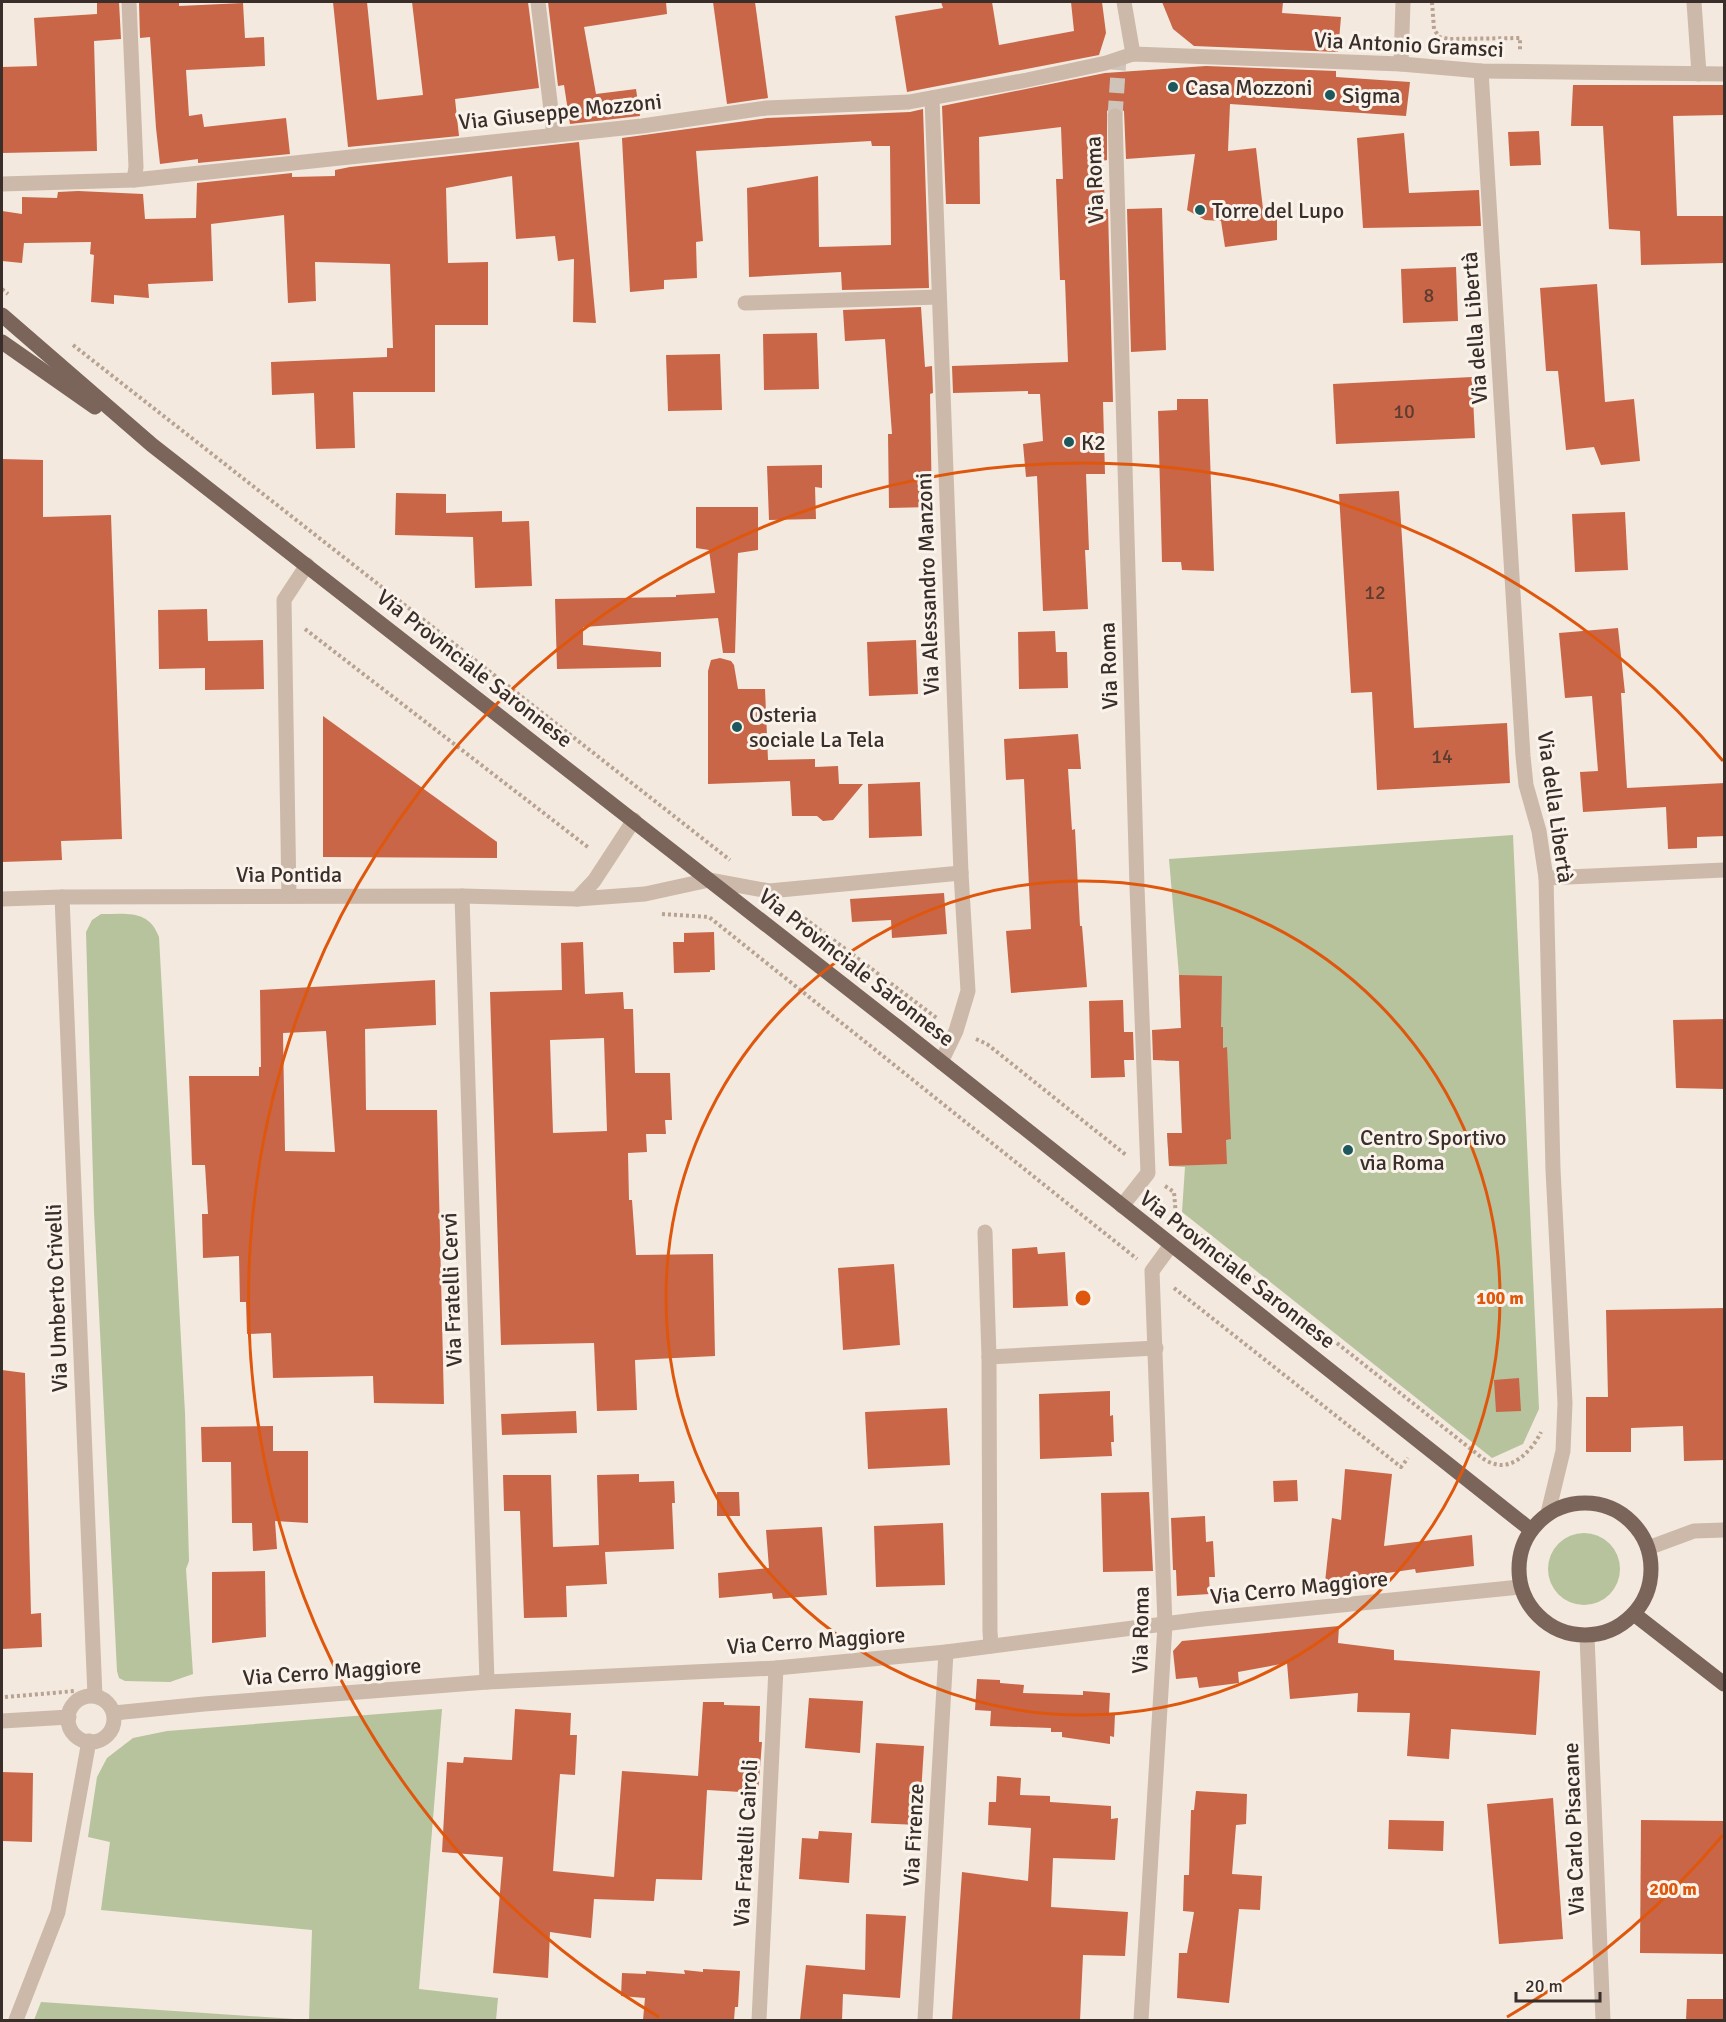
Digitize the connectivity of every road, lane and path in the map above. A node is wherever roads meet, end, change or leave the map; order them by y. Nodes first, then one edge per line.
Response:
1 (129, 2) edge
2 (538, 2) edge
3 (1124, 2) edge
4 (1403, 2) edge
5 (1432, 2) edge
6 (1694, 2) edge
7 (1126, 56) junction
8 (1401, 64) junction
9 (1481, 71) junction
10 (1519, 72) junction
11 (1699, 74) junction
12 (1725, 74) edge
13 (932, 98) junction
14 (1115, 116) tunnel mouth
15 (554, 135) junction
16 (134, 180) junction
17 (2, 184) edge
18 (2, 288) edge
19 (11, 296) dead end
20 (939, 297) junction
21 (745, 303) dead end
22 (2, 315) edge
23 (66, 340) dead end
24 (2, 342) edge
25 (152, 445) junction
26 (307, 565) junction
27 (284, 613) junction
28 (634, 820) junction
29 (608, 860) junction
30 (734, 863) dead end
31 (1725, 870) edge
32 (961, 873) junction
33 (1546, 878) junction
34 (709, 880) junction
35 (769, 891) junction
36 (645, 894) junction
37 (289, 896) junction
38 (462, 896) junction
39 (62, 897) junction
40 (2, 899) edge
41 (577, 899) junction
42 (956, 1031) junction
43 (941, 1062) junction
44 (1148, 1173) junction
45 (1122, 1206) junction
46 (985, 1232) dead end
47 (1171, 1245) junction
48 (1152, 1271) junction
49 (1156, 1348) junction
50 (989, 1357) junction
51 (1437, 1422) junction
52 (1544, 1427) dead end
53 (1422, 1442) junction
54 (1548, 1513) junction
55 (1531, 1530) junction
56 (1725, 1530) edge
57 (1648, 1548) junction
58 (1521, 1587) junction
59 (1634, 1614) junction
60 (1165, 1625) junction
61 (1587, 1636) junction
62 (991, 1646) junction
63 (946, 1652) junction
64 (776, 1668) junction
65 (487, 1682) junction
66 (1725, 1684) edge
67 (95, 1696) junction
68 (114, 1713) junction
69 (69, 1717) junction
70 (2, 1721) edge
71 (89, 1742) junction
72 (15, 2020) edge
73 (759, 2020) edge
74 (926, 2020) edge
75 (1141, 2020) edge
76 (1603, 2020) edge

1 - 16 street
2 - 15 street
3 - 7 street
4 - 8 street
5 - 10 path
6 - 11 street
7 - 8 street, Via Antonio Gramsci
7 - 13 street, Via Giuseppe Mozzoni
8 - 9 street, Via Antonio Gramsci
9 - 10 street, Via Antonio Gramsci
9 - 33 street, Via della Libertà
10 - 11 street, Via Antonio Gramsci
11 - 12 street, Via Antonio Gramsci
13 - 15 street, Via Giuseppe Mozzoni
13 - 20 street, Via Alessandro Manzoni
14 - 44 street, Via Roma
15 - 16 street, Via Giuseppe Mozzoni
16 - 17 street, Via Giuseppe Mozzoni
18 - 19 path
20 - 21 street
20 - 32 street, Via Alessandro Manzoni
22 - 25 main road, Via Provinciale Saronnese
23 - 30 path
24 - 25 main road, Via Provinciale Saronnese
25 - 26 main road, Via Provinciale Saronnese
26 - 27 street
26 - 28 main road, Via Provinciale Saronnese
27 - 29 path
27 - 37 street
28 - 29 street
28 - 34 main road, Via Provinciale Saronnese
29 - 41 street
31 - 33 street
32 - 35 street
32 - 42 street, Via Alessandro Manzoni
33 - 54 street, Via della Libertà
34 - 35 street
34 - 36 street, Via Pontida
34 - 43 main road, Via Provinciale Saronnese
35 - 42 path
36 - 41 street, Via Pontida
36 - 48 path
37 - 38 street, Via Pontida
37 - 39 street, Via Pontida
38 - 41 street, Via Pontida
38 - 65 street, Via Fratelli Cervi
39 - 40 street, Via Pontida
39 - 67 street, Via Umberto Crivelli
42 - 43 street, Via Alessandro Manzoni
42 - 44 path
43 - 45 main road, Via Provinciale Saronnese
44 - 45 street
44 - 51 path
45 - 47 main road, Via Provinciale Saronnese
46 - 50 street
47 - 48 street
47 - 53 main road, Via Provinciale Saronnese
48 - 49 street, Via Roma
48 - 53 path
49 - 50 street
49 - 60 street, Via Roma
50 - 62 street
51 - 52 path
51 - 53 path
53 - 55 main road, Via Provinciale Saronnese
54 - 55 main road
54 - 57 main road
55 - 58 main road
56 - 57 street
57 - 59 main road
58 - 60 street, Via Cerro Maggiore
58 - 61 main road
59 - 61 main road
59 - 66 main road
60 - 62 street, Via Cerro Maggiore
60 - 75 street, Via Roma
61 - 76 street, Via Carlo Pisacane
62 - 63 street, Via Cerro Maggiore
63 - 64 street, Via Cerro Maggiore
63 - 74 street, Via Firenze
64 - 65 street, Via Cerro Maggiore
64 - 73 street, Via Fratelli Cairoli
65 - 68 street, Via Cerro Maggiore
67 - 68 street
67 - 69 street
68 - 71 street
69 - 70 street
69 - 71 street
71 - 72 street

